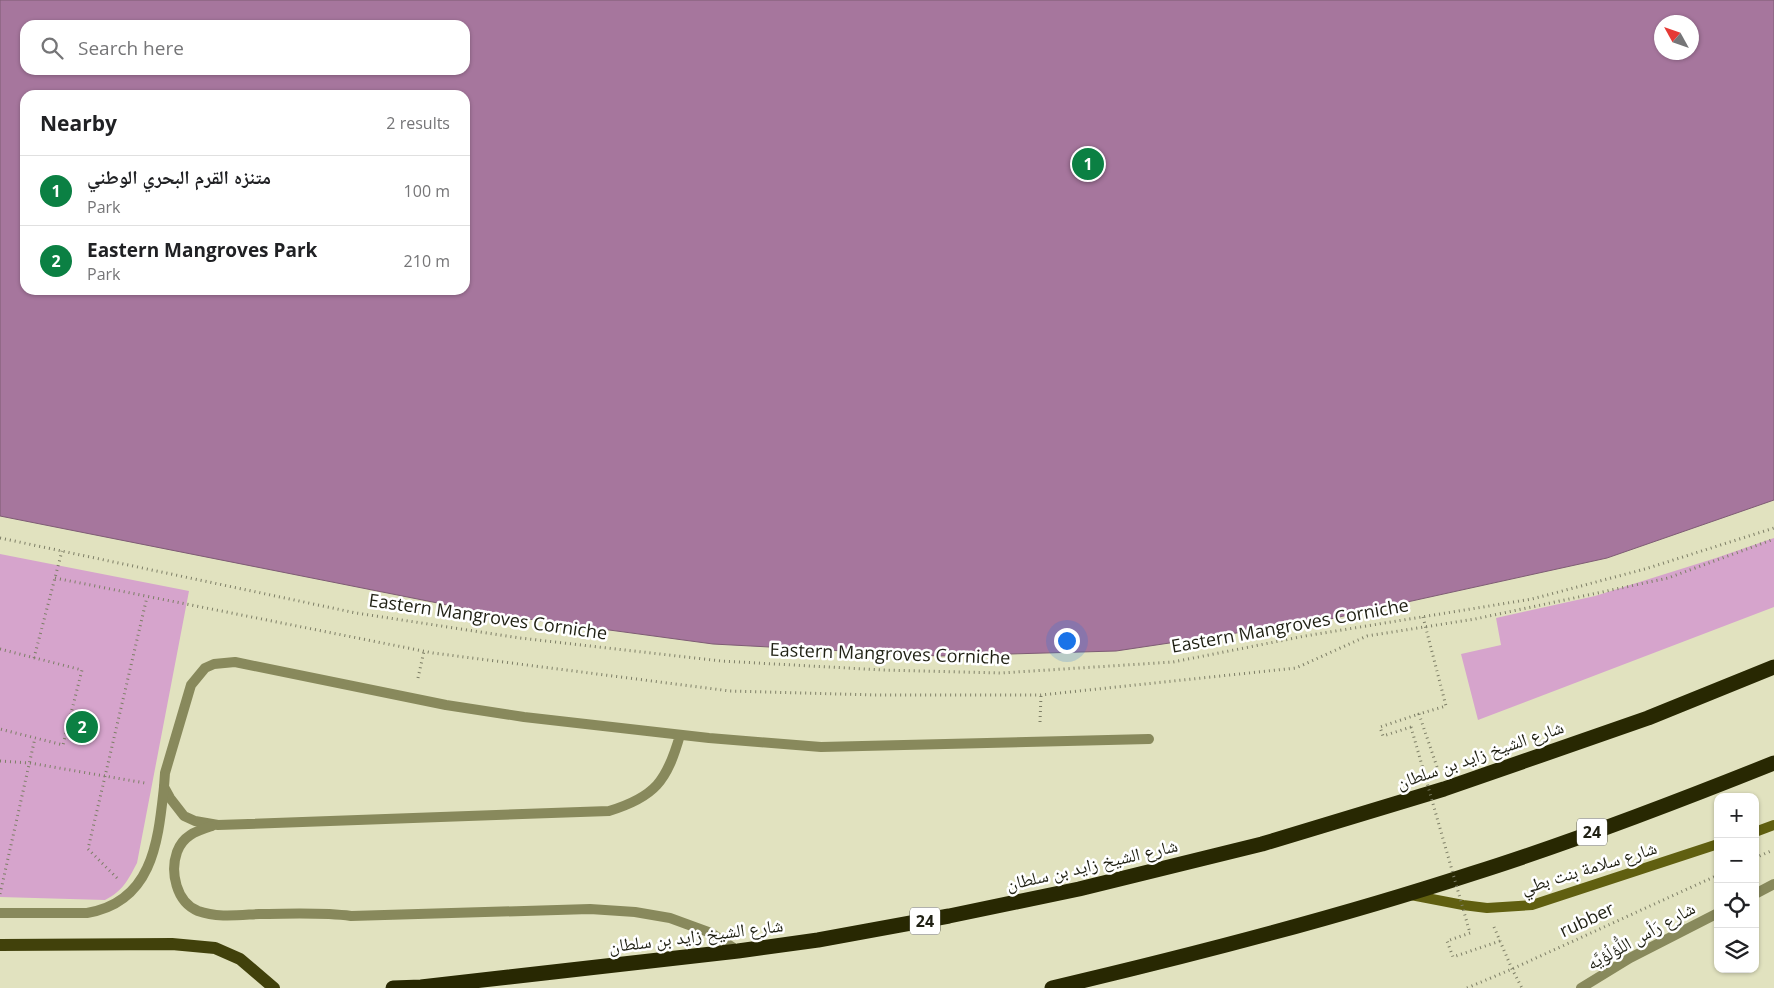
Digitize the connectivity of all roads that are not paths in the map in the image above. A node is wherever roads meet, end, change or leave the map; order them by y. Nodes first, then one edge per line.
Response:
1 (1774, 667) edge
2 (680, 735) junction
3 (1149, 739) dead end
4 (1774, 763) edge
5 (164, 787) junction
6 (218, 825) junction
7 (1774, 825) edge
8 (1759, 831) edge
9 (1714, 845) edge
10 (1774, 884) edge
11 (1759, 892) edge
12 (1408, 894) junction
13 (0, 913) edge
14 (1714, 915) edge
15 (0, 945) edge
16 (738, 951) junction
17 (274, 988) edge
18 (393, 988) edge
19 (1052, 988) edge
20 (1581, 988) edge

1 - 16 highway, شارع الشيخ زايد بن سلطان / 24
2 - 3 street
2 - 5 street
2 - 6 street
4 - 12 highway, 24
5 - 6 street
5 - 13 street
6 - 16 street
7 - 8 main road
9 - 12 main road, شارع سلامة بنت بطي
10 - 11 street
12 - 19 highway, 24
14 - 20 street, شارع رَأس اللُّؤلُؤيَّه
15 - 17 main road
16 - 18 highway, شارع الشيخ زايد بن سلطان / 24

